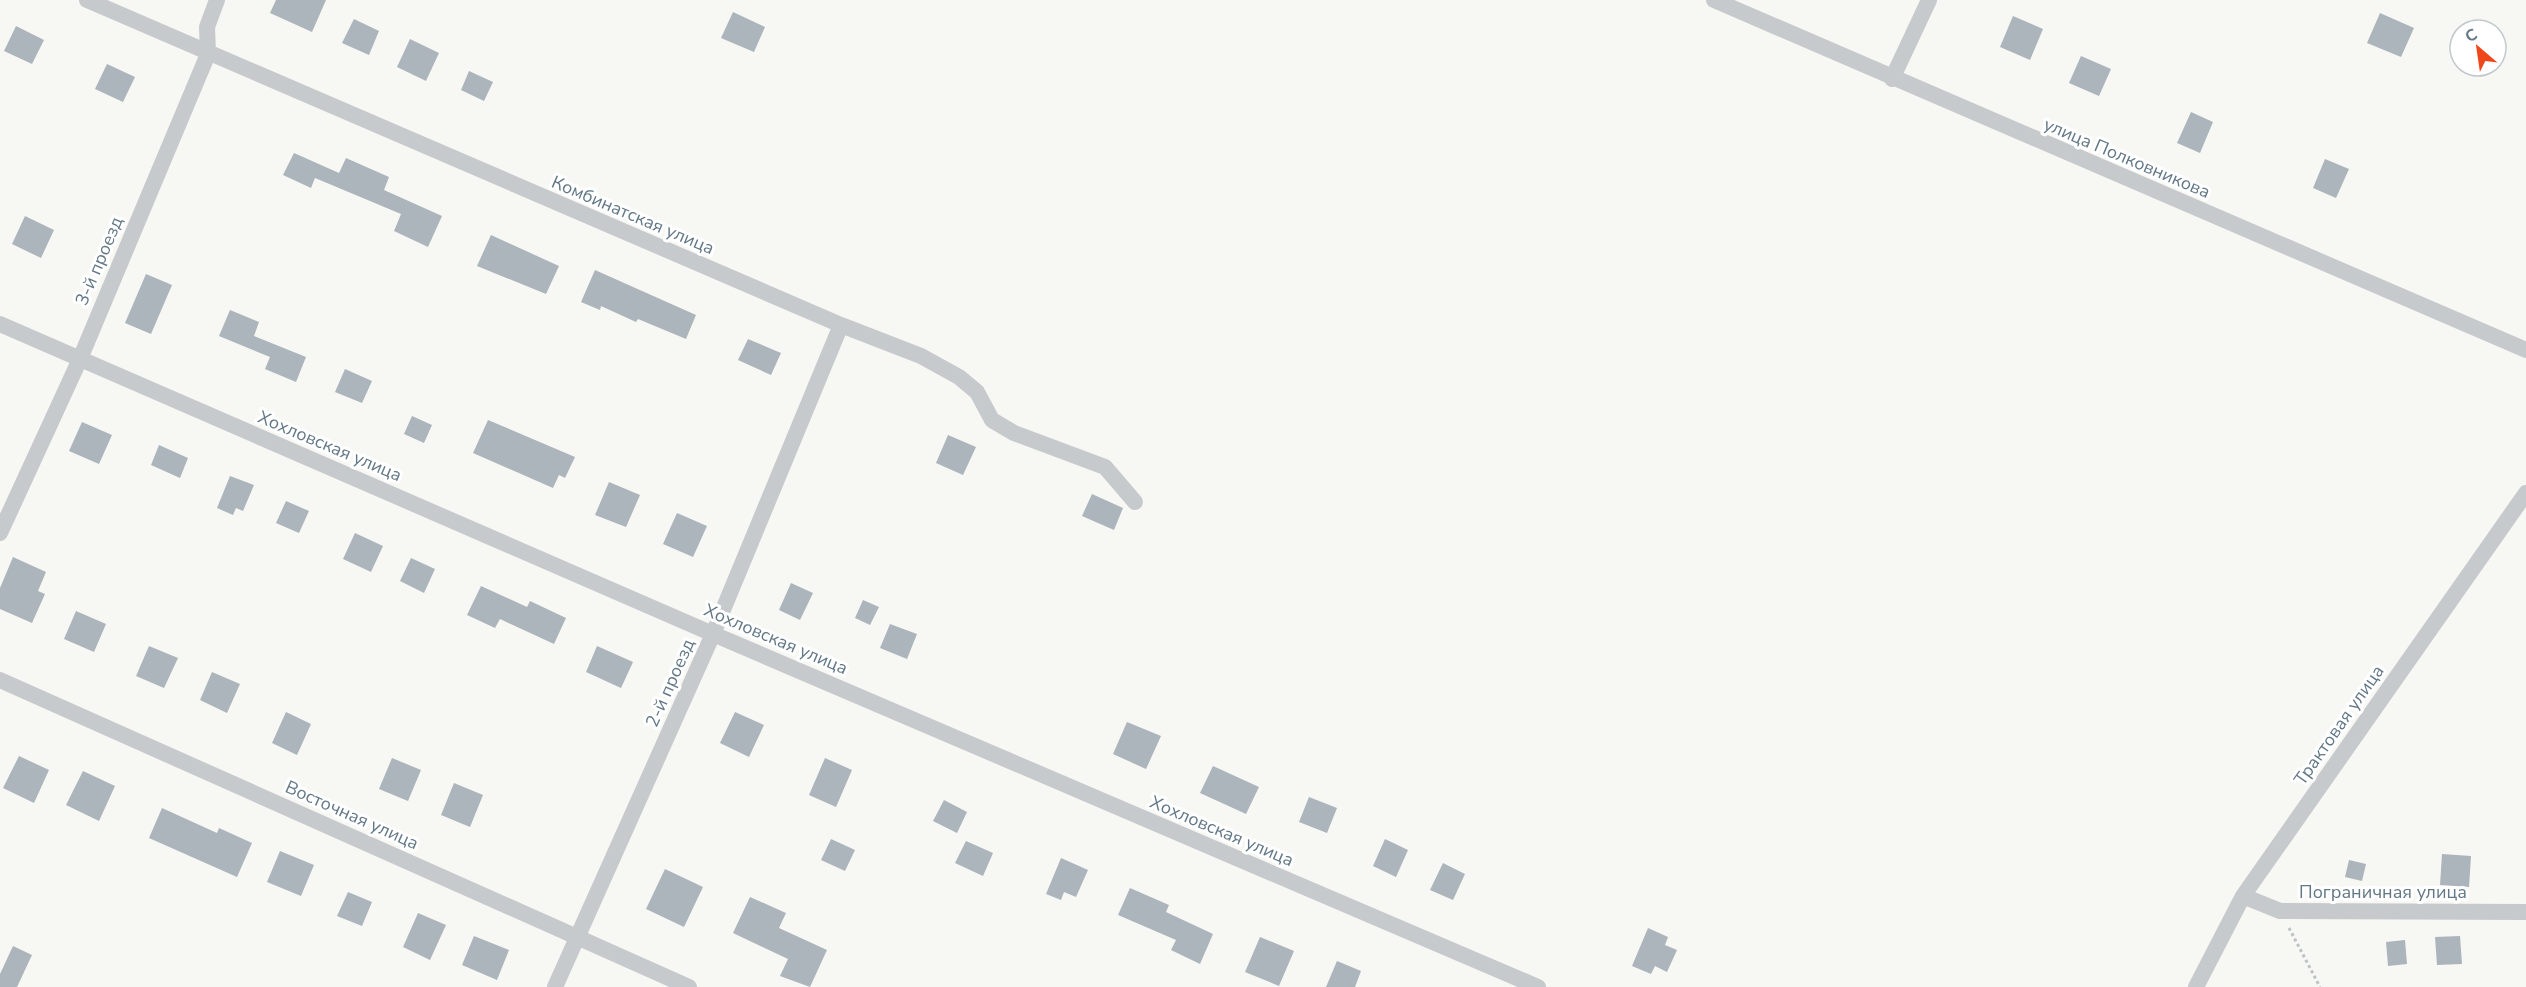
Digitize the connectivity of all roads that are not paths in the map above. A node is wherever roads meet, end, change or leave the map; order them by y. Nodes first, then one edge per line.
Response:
1 (87, 0) edge
2 (217, 0) edge
3 (1714, 0) edge
4 (1929, 0) edge
5 (208, 54) junction
6 (1892, 79) junction
7 (0, 324) edge
8 (841, 325) junction
9 (2526, 350) edge
10 (80, 359) junction
11 (2526, 493) edge
12 (1135, 502) dead end
13 (0, 533) edge
14 (713, 634) junction
15 (0, 680) edge
16 (2243, 896) junction
17 (2526, 912) edge
18 (576, 937) junction
19 (1500, 980) edge
20 (555, 987) edge
21 (689, 987) edge
22 (1538, 987) edge
23 (2196, 987) edge

1 - 5 street, Комбинатская улица
2 - 5 street, 3-й проезд
3 - 6 street, улица Полковникова
4 - 6 street
5 - 8 street, Комбинатская улица
5 - 10 street, 3-й проезд
6 - 9 street, улица Полковникова
7 - 10 street, Хохловская улица
8 - 12 street, Комбинатская улица
8 - 14 street, 2-й проезд
10 - 13 street, 3-й проезд
10 - 14 street, Хохловская улица
11 - 16 street, Трактовая улица
14 - 18 street, 2-й проезд
14 - 19 street, Хохловская улица
15 - 18 street, Восточная улица
16 - 17 street, Пограничная улица
16 - 23 street, Трактовая улица
18 - 20 street, 2-й проезд
18 - 21 street, Восточная улица
19 - 22 street, Хохловская улица

